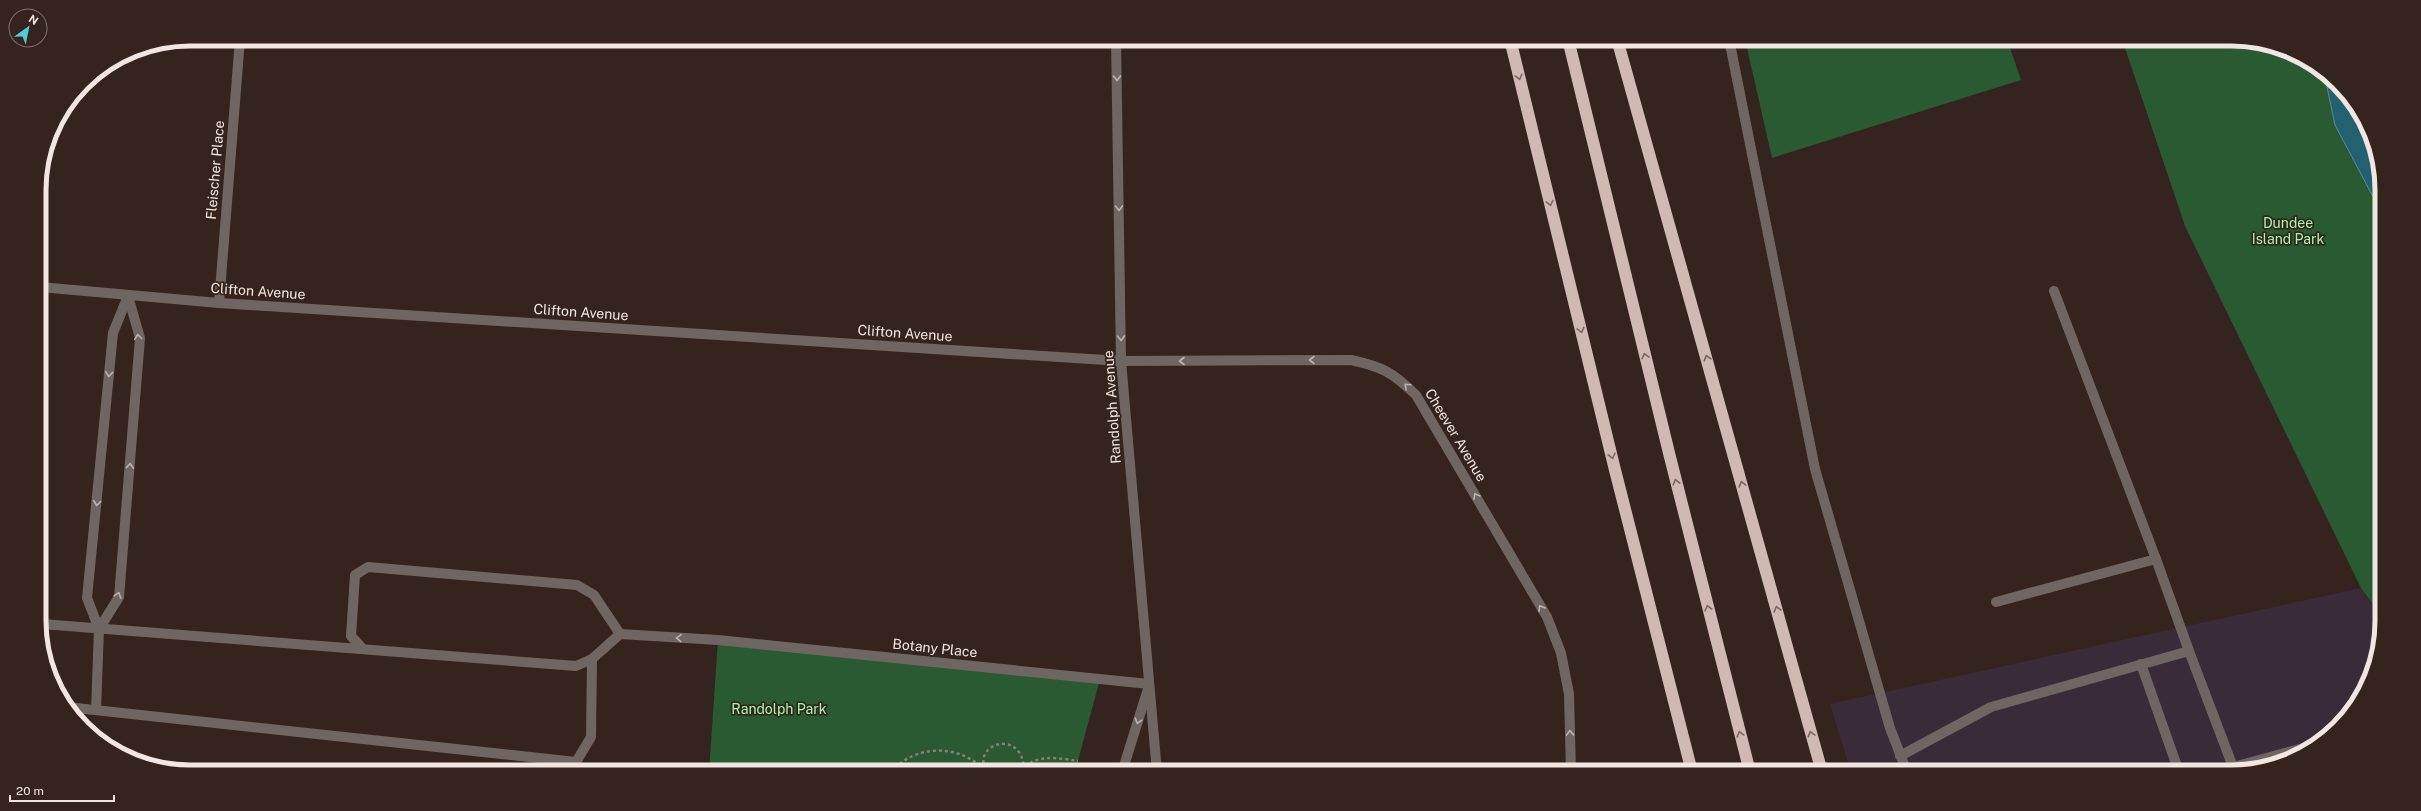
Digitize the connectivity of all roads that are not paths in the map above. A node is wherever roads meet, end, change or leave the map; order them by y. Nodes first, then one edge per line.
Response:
1 (239, 46) edge
2 (1116, 46) edge
3 (1512, 46) edge
4 (1570, 46) edge
5 (1619, 46) edge
6 (1730, 46) edge
7 (46, 287) edge
8 (2054, 291) dead end
9 (128, 296) junction
10 (218, 303) junction
11 (1121, 361) junction
12 (2156, 559) junction
13 (1996, 602) dead end
14 (46, 624) edge
15 (99, 628) junction
16 (620, 634) junction
17 (362, 648) junction
18 (2189, 651) junction
19 (592, 659) junction
20 (2141, 664) junction
21 (1149, 684) junction
22 (75, 708) edge
23 (96, 710) junction
24 (2293, 751) edge
25 (1900, 756) junction
26 (1124, 765) edge
27 (1156, 765) edge
28 (1572, 765) edge
29 (1690, 765) edge
30 (1748, 765) edge
31 (1820, 765) edge
32 (1904, 765) edge
33 (2177, 765) edge
34 (2232, 765) edge
35 (2240, 765) edge

1 - 10 street, Fleischer Place
2 -> 11 street, Randolph Avenue
3 -> 29 highway
30 -> 4 highway
31 -> 5 highway
6 - 25 street
7 - 9 street, Clifton Avenue
8 - 12 street
9 - 10 street, Clifton Avenue
9 -> 15 street
15 -> 9 street
10 - 11 street, Clifton Avenue
11 - 21 street, Randolph Avenue
28 -> 11 street, Cheever Avenue
12 - 13 street
12 - 18 street
14 - 15 street
15 - 17 street
15 - 23 street
16 - 17 street
16 - 19 street
21 -> 16 street, Botany Place
17 - 19 street
18 - 20 street
18 - 34 street
19 - 23 street
20 - 25 street
20 - 33 street
21 -> 26 street
21 - 27 street, Randolph Avenue
22 - 23 street
24 - 35 street
25 - 32 street

